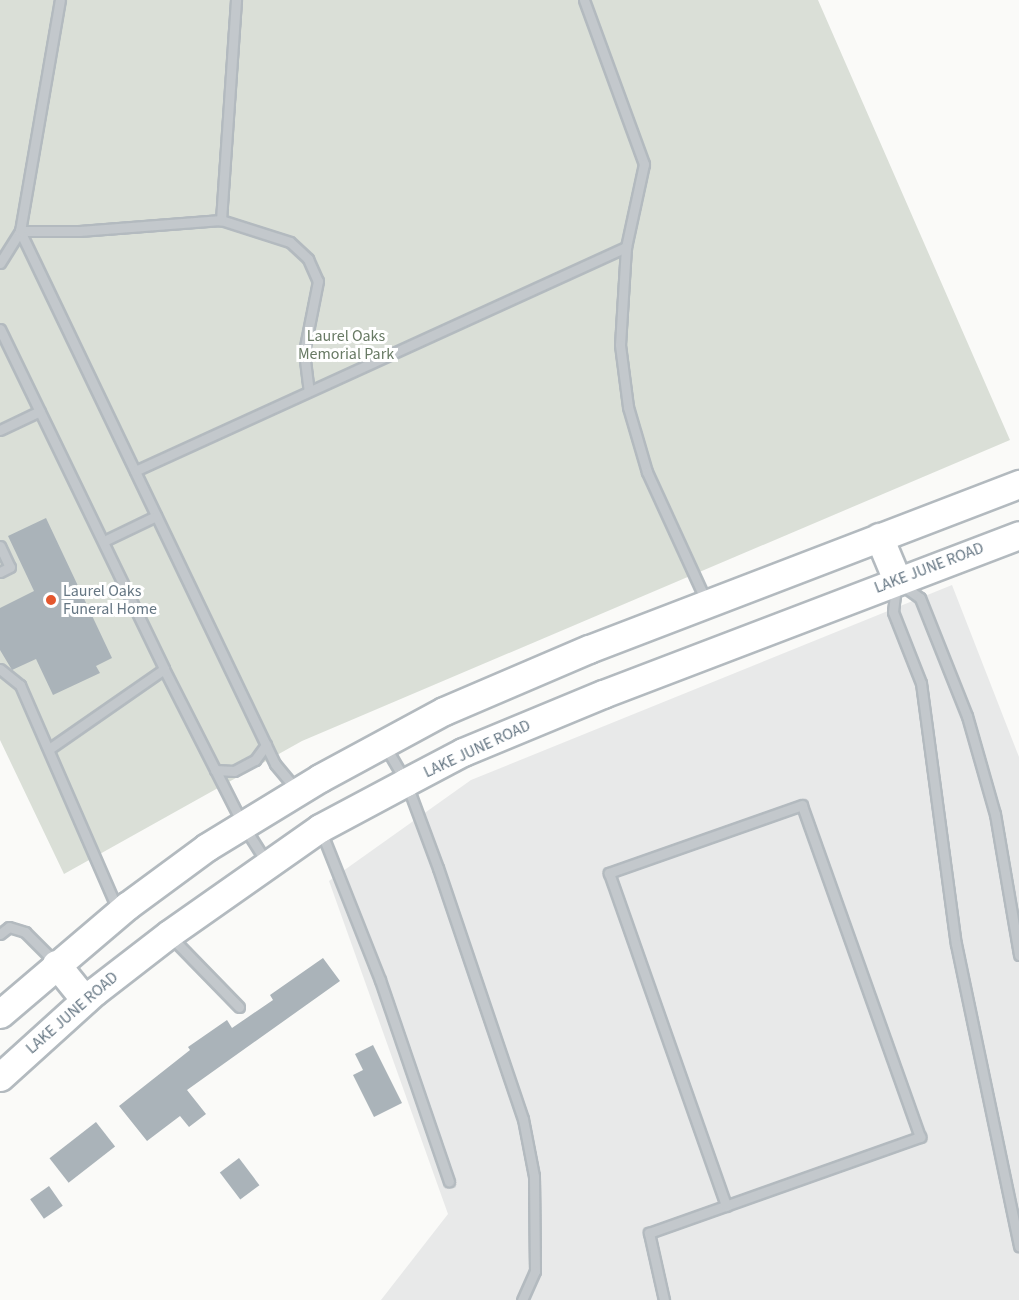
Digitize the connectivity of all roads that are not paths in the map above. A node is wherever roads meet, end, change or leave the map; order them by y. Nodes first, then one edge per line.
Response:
1 (60, 0) edge
2 (236, 0) edge
3 (584, 0) edge
4 (221, 220) junction
5 (20, 231) junction
6 (626, 247) junction
7 (0, 263) edge
8 (0, 329) edge
9 (309, 391) junction
10 (40, 411) junction
11 (0, 430) edge
12 (135, 471) junction
13 (1019, 483) edge
14 (156, 516) junction
15 (1019, 535) edge
16 (879, 537) junction
17 (104, 541) junction
18 (0, 546) edge
19 (0, 572) edge
20 (897, 580) junction
21 (707, 603) junction
22 (0, 669) edge
23 (164, 669) junction
24 (384, 744) junction
25 (266, 746) junction
26 (49, 749) junction
27 (215, 770) junction
28 (406, 782) junction
29 (298, 791) junction
30 (243, 825) junction
31 (320, 828) junction
32 (268, 864) junction
33 (119, 912) junction
34 (0, 934) edge
35 (169, 934) junction
36 (1019, 955) edge
37 (56, 964) junction
38 (85, 1000) junction
39 (239, 1007) dead end
40 (0, 1014) edge
41 (0, 1077) edge
42 (448, 1182) dead end
43 (726, 1206) junction
44 (1019, 1246) edge
45 (524, 1300) edge
46 (664, 1300) edge

1 - 5 lane
2 - 4 lane
3 - 6 lane
4 - 5 lane
4 - 9 lane
5 - 7 lane
5 - 12 lane
6 - 9 lane
6 - 21 lane
8 - 10 lane
9 - 12 lane
10 - 11 lane
10 - 17 lane
12 - 14 lane
13 - 16 main road
14 - 17 lane
14 - 25 lane
15 - 20 main road, LAKE JUNE ROAD
16 - 20 main road
16 - 21 main road
17 - 23 lane
18 - 19 lane
20 - 28 main road, LAKE JUNE ROAD
20 - 36 lane
20 - 44 lane
21 - 24 main road
22 - 26 lane
23 - 26 lane
23 - 27 lane
24 - 28 lane
24 - 29 main road
25 - 27 lane
25 - 29 lane
26 - 33 lane
27 - 30 lane
28 - 31 main road, LAKE JUNE ROAD
28 - 45 lane
29 - 30 main road
29 - 31 main road
30 - 32 lane
30 - 33 main road
31 - 32 main road, LAKE JUNE ROAD
31 - 42 lane
32 - 35 main road, LAKE JUNE ROAD
33 - 37 main road
34 - 37 lane
35 - 38 main road, LAKE JUNE ROAD
35 - 39 lane
37 - 38 main road
37 - 40 main road
38 - 41 main road, LAKE JUNE ROAD
43 - 43 lane
43 - 46 lane

